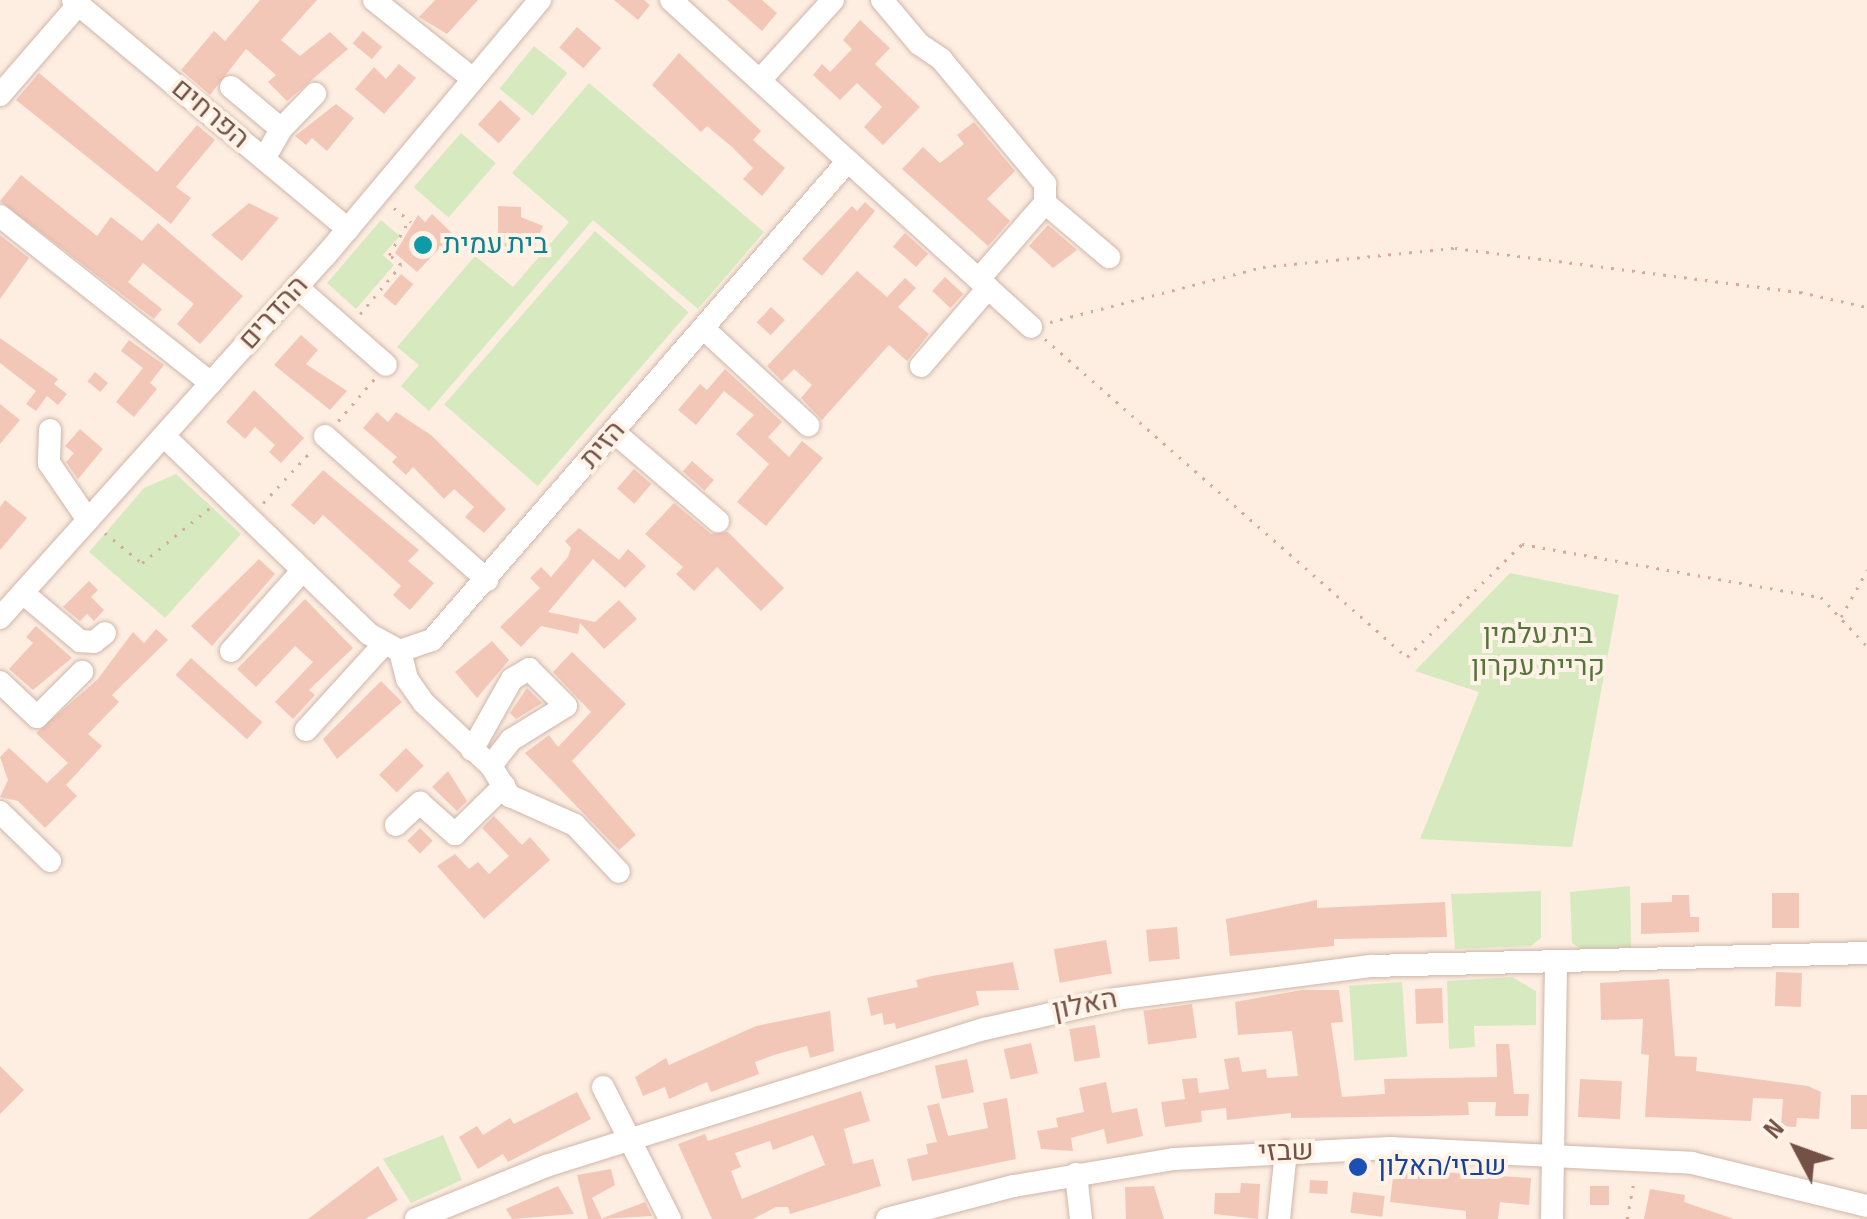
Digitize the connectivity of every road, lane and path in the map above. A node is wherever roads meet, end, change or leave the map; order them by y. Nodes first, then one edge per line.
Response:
1 (374, 0) edge
2 (540, 0) edge
3 (834, 0) edge
4 (882, 0) edge
5 (76, 2) edge
6 (676, 2) edge
7 (474, 80) junction
8 (760, 80) junction
9 (231, 86) dead end
10 (315, 94) dead end
11 (0, 95) edge
12 (281, 129) junction
13 (264, 159) junction
14 (848, 161) junction
15 (378, 194) junction
16 (1045, 203) junction
17 (0, 216) edge
18 (348, 229) junction
19 (1109, 257) dead end
20 (983, 284) junction
21 (297, 288) junction
22 (1867, 307) edge
23 (1031, 327) junction
24 (704, 328) junction
25 (346, 331) junction
26 (386, 366) dead end
27 (920, 366) dead end
28 (211, 383) junction
29 (808, 425) dead end
30 (50, 430) dead end
31 (614, 432) junction
32 (164, 436) junction
33 (326, 436) dead end
34 (225, 496) junction
35 (88, 520) junction
36 (718, 521) dead end
37 (303, 570) junction
38 (1867, 570) edge
39 (487, 580) junction
40 (22, 592) junction
41 (0, 618) edge
42 (1840, 618) junction
43 (105, 633) dead end
44 (1867, 646) edge
45 (392, 648) junction
46 (231, 651) dead end
47 (82, 672) dead end
48 (0, 682) edge
49 (306, 730) dead end
50 (472, 750) junction
51 (491, 766) junction
52 (504, 786) junction
53 (0, 812) edge
54 (396, 824) dead end
55 (50, 862) dead end
56 (620, 872) dead end
57 (1867, 952) edge
58 (1556, 965) junction
59 (603, 1087) dead end
60 (631, 1142) junction
61 (1286, 1151) junction
62 (1554, 1156) junction
63 (1637, 1160) junction
64 (1076, 1174) junction
65 (1867, 1206) edge
66 (416, 1219) edge
67 (670, 1219) edge
68 (886, 1219) edge
69 (1081, 1219) edge
70 (1279, 1219) edge
71 (1552, 1219) edge
72 (1628, 1219) edge

1 - 7 street
2 - 7 street, ההדרים
3 - 8 street
4 - 16 street
5 - 11 street
5 - 13 street, הפרחים
6 - 8 street
7 - 15 street, ההדרים
8 - 14 street
9 - 12 street
10 - 12 street
12 - 13 street
13 - 18 street, הפרחים
14 - 20 street
14 - 24 street, הזית
15 - 18 street, ההדרים
15 - 25 path
16 - 19 street
16 - 20 street
17 - 28 street
18 - 21 street, ההדרים
20 - 23 street
20 - 27 street
21 - 25 street
21 - 28 street, ההדרים
22 - 23 path
23 - 42 path
24 - 29 street
24 - 31 street, הזית
25 - 26 street
28 - 32 street, ההדרים
30 - 35 street
31 - 36 street
31 - 39 street, הזית
32 - 34 street
32 - 35 street, ההדרים
33 - 39 street
34 - 35 path
34 - 37 street
35 - 40 street, ההדרים
37 - 45 street
37 - 46 street
38 - 42 path
39 - 45 street, הזית
40 - 41 street, ההדרים
40 - 43 street
42 - 44 path
45 - 49 street
45 - 50 street
47 - 48 street
50 - 51 street
50 - 51 street
51 - 52 street
52 - 54 street
52 - 56 street
53 - 55 street
57 - 58 street, האלון
58 - 60 street, האלון
58 - 62 street
59 - 60 street
60 - 66 street, האלון
60 - 67 street
61 - 62 street, שבזי
61 - 64 street, שבזי
61 - 70 street
62 - 63 street, שבזי
62 - 71 street
63 - 65 street, שבזי
63 - 72 path
64 - 68 street, שבזי
64 - 69 street

